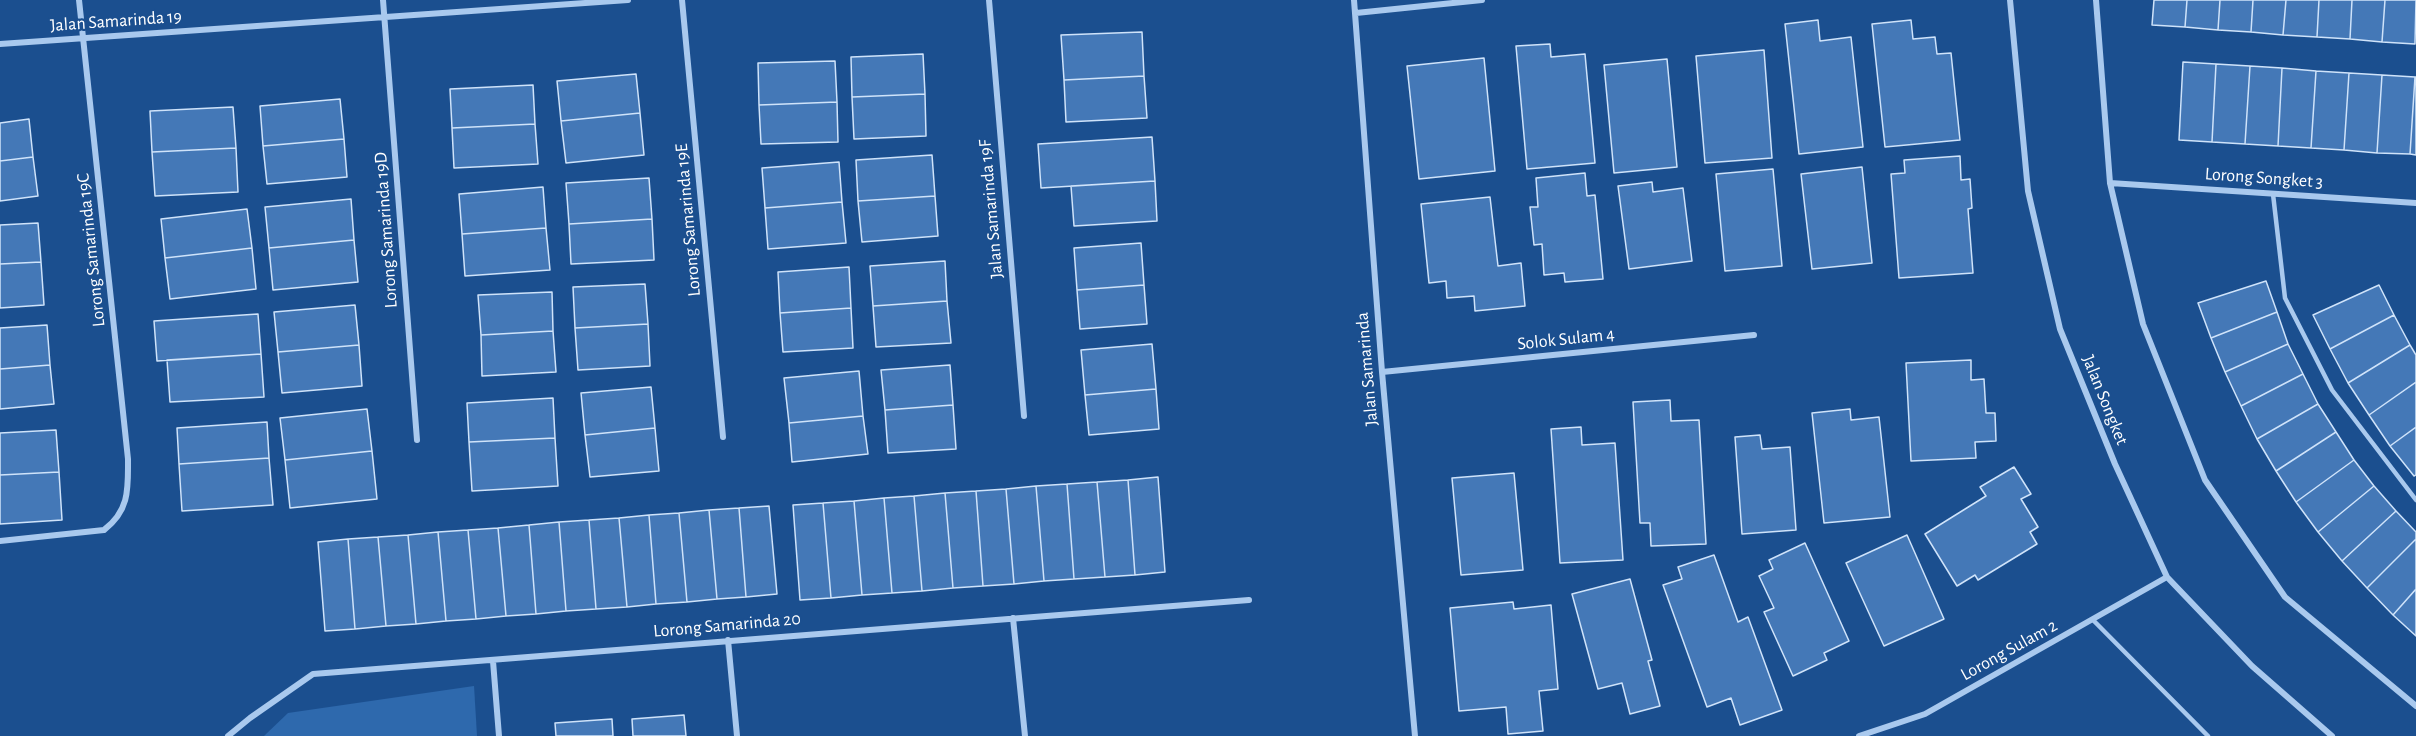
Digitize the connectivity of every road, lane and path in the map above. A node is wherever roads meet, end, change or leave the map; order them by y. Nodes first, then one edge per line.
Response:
1 (79, 0) edge
2 (383, 0) edge
3 (628, 0) edge
4 (682, 0) edge
5 (989, 0) edge
6 (1354, 0) edge
7 (1482, 0) edge
8 (2010, 0) edge
9 (2096, 0) edge
10 (1356, 13) junction
11 (385, 17) junction
12 (83, 39) junction
13 (0, 44) edge
14 (2110, 183) junction
15 (2273, 194) junction
16 (2416, 203) edge
17 (1754, 335) dead end
18 (1382, 372) junction
19 (1024, 416) dead end
20 (723, 436) dead end
21 (417, 440) dead end
22 (2416, 500) edge
23 (0, 541) edge
24 (2167, 578) junction
25 (1249, 600) dead end
26 (1013, 618) junction
27 (2093, 620) junction
28 (728, 640) junction
29 (493, 661) junction
30 (2416, 706) edge
31 (228, 736) edge
32 (499, 736) edge
33 (737, 736) edge
34 (1025, 736) edge
35 (1416, 736) edge
36 (1859, 736) edge
37 (2208, 736) edge
38 (2332, 736) edge

1 - 12 street, Lorong Samarinda 19C
2 - 11 street, Lorong Samarinda 19D
3 - 11 street, Jalan Samarinda 19
4 - 20 street, Lorong Samarinda 19E
5 - 19 street, Jalan Samarinda 19F
6 - 10 street, Jalan Samarinda
7 - 10 street
8 - 24 street, Jalan Songket
9 - 14 street
10 - 18 street, Jalan Samarinda
11 - 12 street, Jalan Samarinda 19
11 - 21 street, Lorong Samarinda 19D
12 - 13 street, Jalan Samarinda 19
12 - 23 street, Lorong Samarinda 19C
14 - 15 street, Lorong Songket 3
14 - 30 street
15 - 16 street, Lorong Songket 3
15 - 22 lane
17 - 18 street, Solok Sulam 4
18 - 35 street, Jalan Samarinda
24 - 27 street, Lorong Sulam 2
24 - 38 street, Jalan Songket
25 - 26 street, Lorong Samarinda 20
26 - 28 street, Lorong Samarinda 20
26 - 34 street
27 - 36 street, Lorong Sulam 2
27 - 37 lane
28 - 29 street, Lorong Samarinda 20
28 - 33 street
29 - 31 street, Lorong Samarinda 20
29 - 32 street

